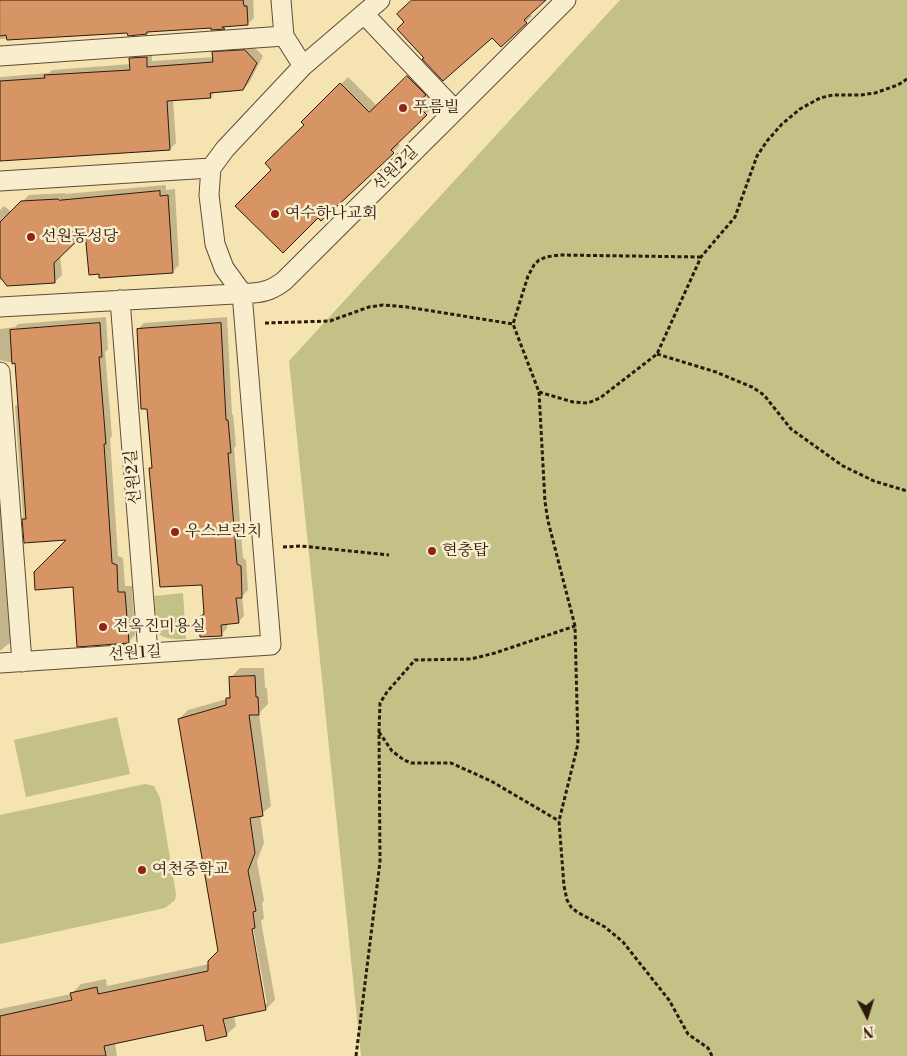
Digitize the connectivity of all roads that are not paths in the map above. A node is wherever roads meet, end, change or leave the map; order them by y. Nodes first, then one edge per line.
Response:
1 (281, 0) edge
2 (380, 0) edge
3 (566, 0) edge
4 (364, 14) junction
5 (284, 36) junction
6 (0, 56) edge
7 (303, 66) junction
8 (455, 110) junction
9 (211, 168) junction
10 (0, 181) edge
11 (242, 293) junction
12 (120, 300) junction
13 (0, 307) edge
14 (0, 372) edge
15 (148, 653) junction
16 (22, 662) junction
17 (0, 663) edge

1 - 5 street
2 - 4 street
3 - 8 street, 선원2길
4 - 7 street
4 - 8 street
5 - 6 street
5 - 7 street
7 - 9 street
8 - 11 street, 선원2길
9 - 10 street
9 - 11 street
11 - 12 street, 선원2길
11 - 15 street, 선원1길
12 - 13 street, 선원2길
12 - 15 street, 선원2길
14 - 16 street
15 - 16 street, 선원1길
16 - 17 street, 선원1길

